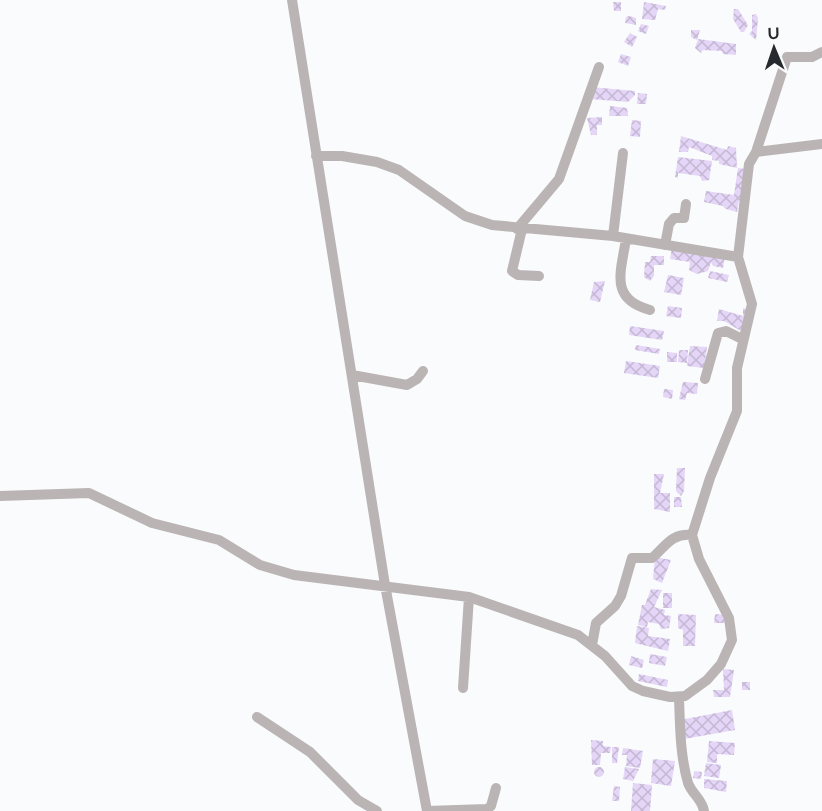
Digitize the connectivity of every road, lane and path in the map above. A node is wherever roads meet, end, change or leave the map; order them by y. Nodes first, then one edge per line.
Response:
1 (291, 0) edge
2 (822, 52) edge
3 (599, 67) dead end
4 (822, 144) edge
5 (756, 152) junction
6 (623, 153) dead end
7 (316, 156) junction
8 (686, 204) dead end
9 (519, 229) junction
10 (613, 237) junction
11 (626, 238) junction
12 (665, 245) junction
13 (738, 257) junction
14 (539, 276) dead end
15 (650, 310) dead end
16 (742, 339) junction
17 (423, 371) dead end
18 (352, 375) junction
19 (705, 379) dead end
20 (0, 496) edge
21 (692, 535) junction
22 (385, 585) junction
23 (470, 597) junction
24 (592, 645) junction
25 (463, 688) dead end
26 (679, 697) junction
27 (257, 717) dead end
28 (496, 788) dead end
29 (377, 811) edge
30 (704, 811) edge

1 - 7 street
2 - 5 street
3 - 9 street
4 - 5 street
5 - 13 street
6 - 10 street
7 - 9 street
7 - 18 street
8 - 12 street
9 - 10 street
9 - 14 street
10 - 11 street
11 - 12 street
11 - 15 street
12 - 13 street
13 - 16 street
16 - 19 street
16 - 21 street
17 - 18 street
18 - 22 street
20 - 22 street
21 - 24 street
21 - 26 street
22 - 23 street
22 - 28 street
23 - 24 street
23 - 25 street
24 - 26 street
26 - 30 street
27 - 29 street

